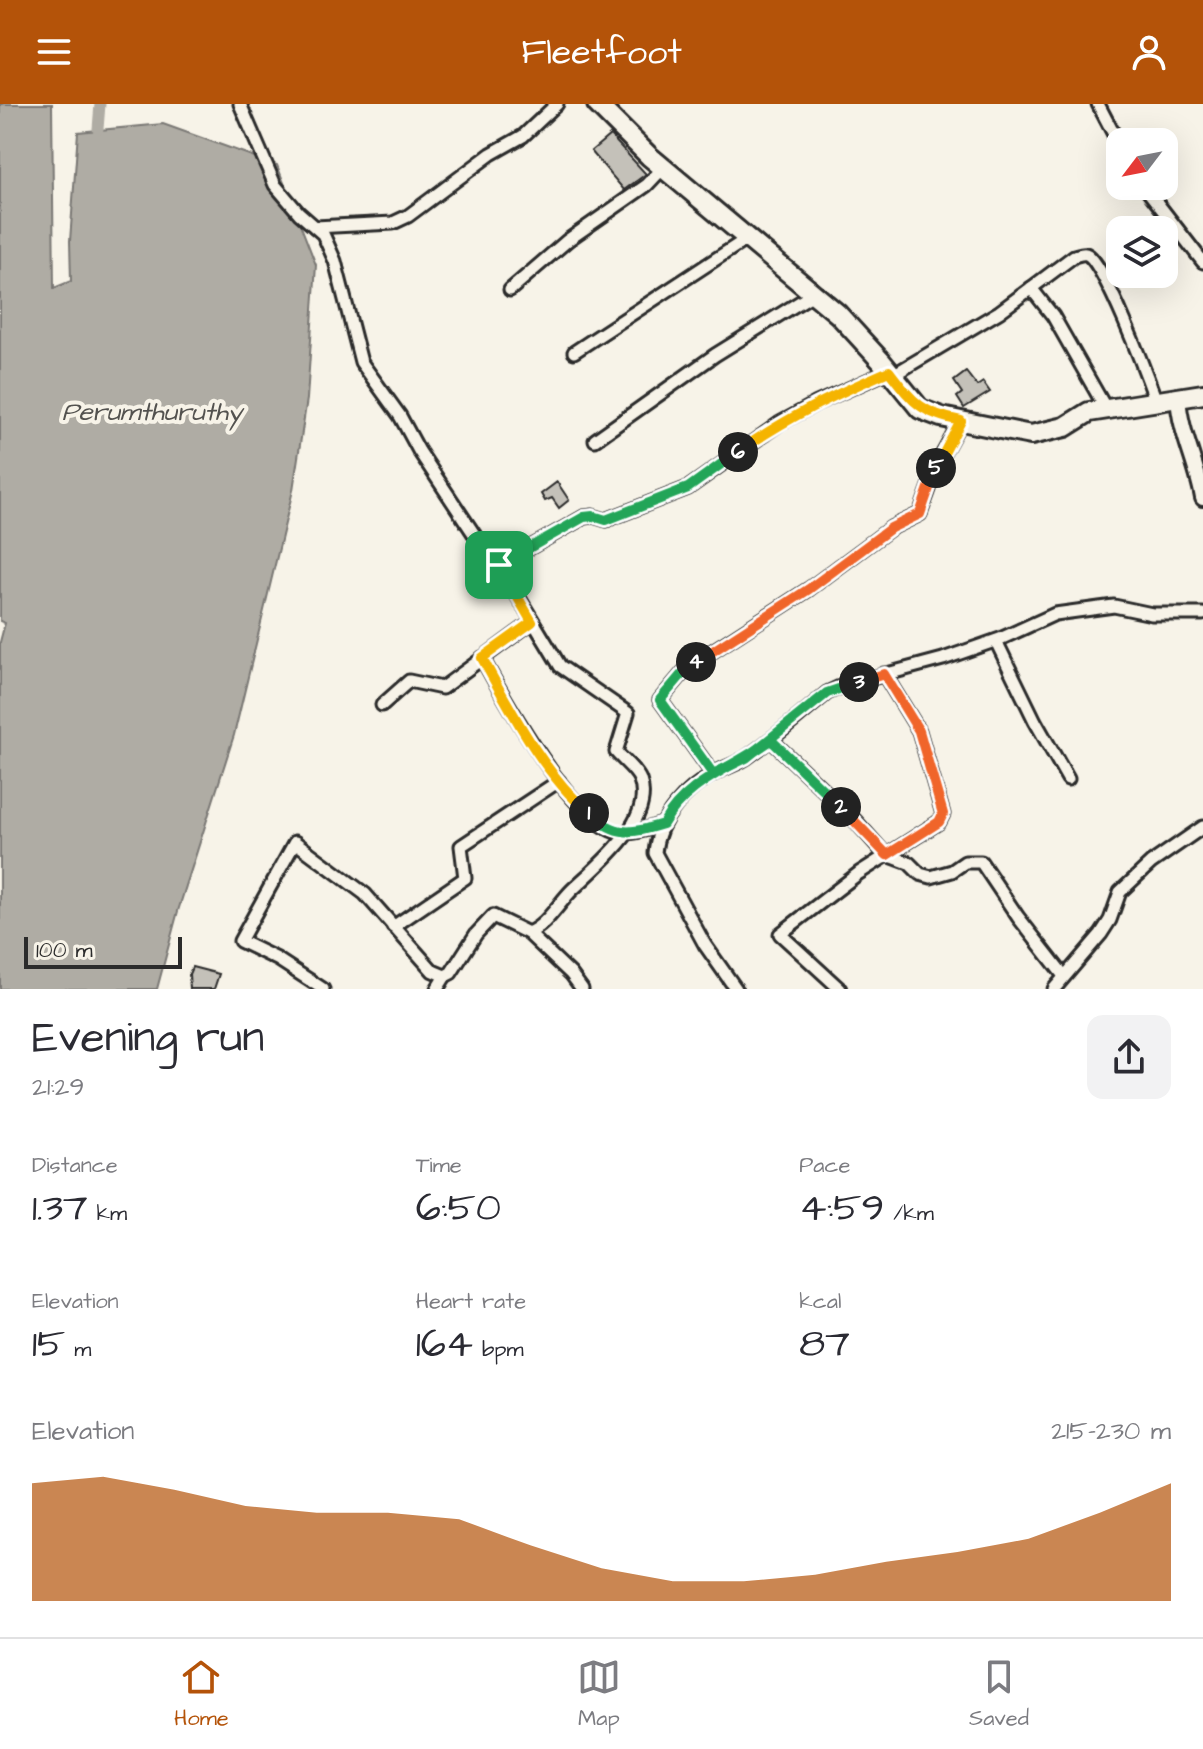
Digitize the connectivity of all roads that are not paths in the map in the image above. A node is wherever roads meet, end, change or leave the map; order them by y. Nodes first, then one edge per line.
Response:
1 (240, 104) edge
2 (557, 104) edge
3 (597, 104) edge
4 (1098, 104) edge
5 (1111, 128) edge
6 (663, 168) junction
7 (1155, 200) edge
8 (315, 227) junction
9 (748, 238) junction
10 (1203, 262) edge
11 (1031, 288) junction
12 (510, 290) dead end
13 (813, 294) junction
14 (574, 352) dead end
15 (891, 373) junction
16 (1203, 394) edge
17 (1178, 397) junction
18 (1156, 401) junction
19 (1106, 409) junction
20 (961, 421) junction
21 (595, 440) dead end
22 (1203, 498) edge
23 (499, 565) junction
24 (1203, 614) edge
25 (532, 622) junction
26 (996, 641) junction
27 (482, 658) junction
28 (884, 674) junction
29 (382, 705) dead end
30 (771, 740) junction
31 (713, 774) junction
32 (1068, 779) dead end
33 (559, 781) junction
34 (663, 824) junction
35 (1203, 827) edge
36 (631, 832) junction
37 (887, 855) junction
38 (393, 927) junction
39 (528, 933) junction
40 (445, 976) junction
41 (1064, 976) junction
42 (323, 989) edge
43 (437, 989) edge
44 (582, 989) edge
45 (736, 989) edge
46 (840, 989) edge
47 (1054, 989) edge

1 - 8 street
2 - 8 street
3 - 6 main road
4 - 5 street
6 - 9 main road
6 - 12 street
7 - 10 street
8 - 23 street
9 - 13 main road
9 - 14 street
11 - 15 street
11 - 18 street
11 - 19 street
13 - 15 main road
13 - 21 street
15 - 20 main road
15 - 23 street
16 - 17 main road
17 - 18 main road
17 - 22 street
18 - 19 main road
19 - 20 main road
20 - 31 street
23 - 25 street
24 - 26 street
25 - 27 street
25 - 36 street
26 - 28 street
26 - 32 street
27 - 29 street
27 - 33 street
28 - 30 street
28 - 37 street
30 - 31 street
30 - 37 street
31 - 34 street
33 - 36 street
33 - 38 street
34 - 36 street
34 - 45 street
35 - 41 street
36 - 39 street
37 - 41 street
37 - 46 street
38 - 40 street
38 - 42 street
39 - 40 street
39 - 44 street
40 - 43 street
41 - 47 street

